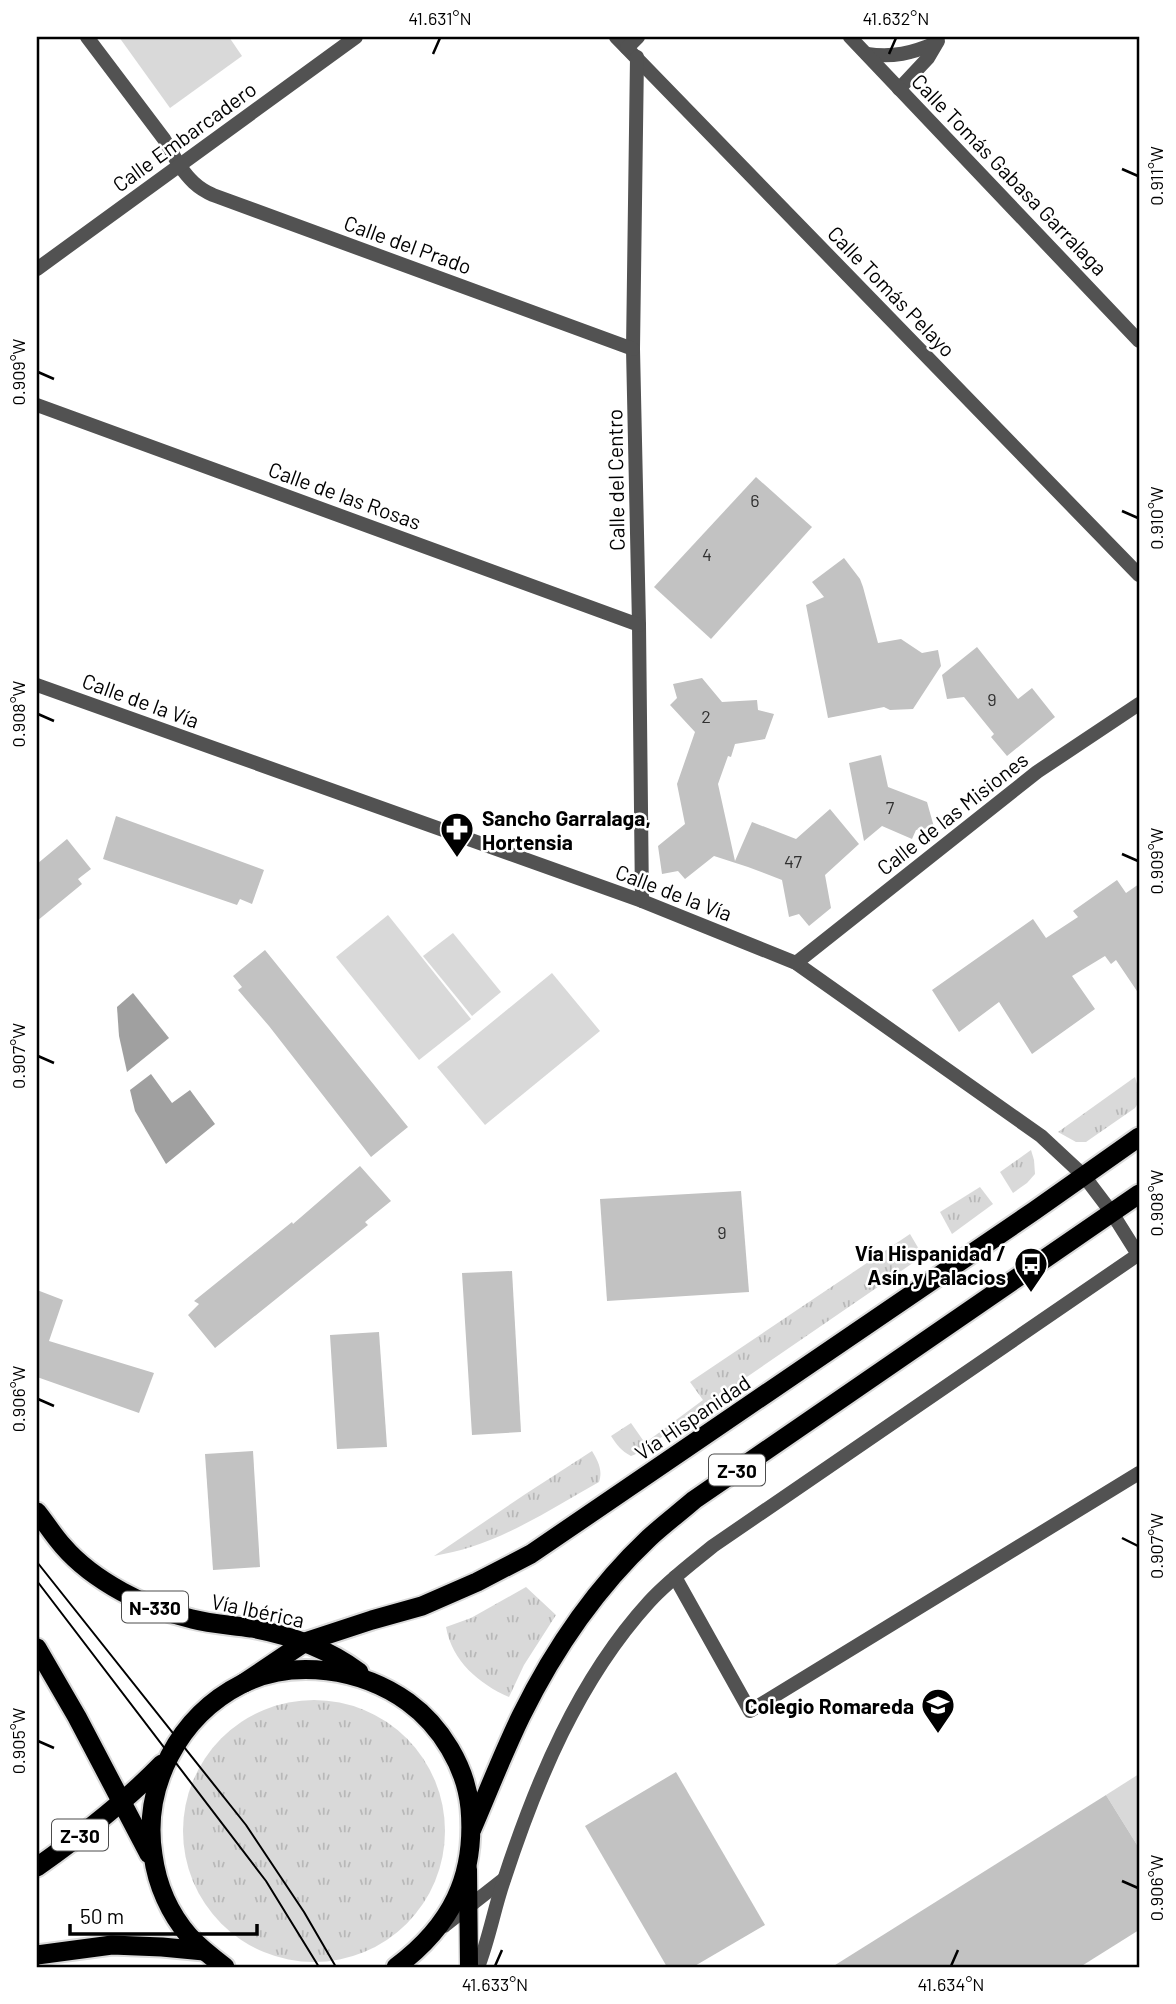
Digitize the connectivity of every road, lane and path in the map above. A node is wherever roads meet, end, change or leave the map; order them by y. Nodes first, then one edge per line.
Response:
1 (87, 37) edge
2 (356, 37) edge
3 (616, 37) edge
4 (638, 37) edge
5 (850, 37) edge
6 (939, 40) edge
7 (632, 52) junction
8 (867, 54) junction
9 (899, 89) junction
10 (179, 165) junction
11 (37, 269) edge
12 (1139, 341) edge
13 (633, 349) junction
14 (37, 405) edge
15 (1139, 575) edge
16 (639, 625) junction
17 (37, 685) edge
18 (1139, 704) edge
19 (642, 901) junction
20 (796, 963) junction
21 (1139, 1137) edge
22 (1084, 1176) junction
23 (1139, 1194) edge
24 (1112, 1213) junction
25 (1139, 1255) edge
26 (1139, 1473) edge
27 (37, 1512) edge
28 (674, 1577) junction
29 (305, 1642) junction
30 (37, 1648) edge
31 (372, 1681) junction
32 (244, 1683) junction
33 (167, 1759) junction
34 (122, 1801) junction
35 (472, 1829) junction
36 (154, 1865) junction
37 (468, 1866) junction
38 (37, 1867) edge
39 (504, 1879) junction
40 (469, 1906) junction
41 (435, 1933) junction
42 (37, 1955) edge
43 (210, 1959) edge
44 (225, 1967) edge
45 (396, 1967) edge
46 (470, 1967) edge
47 (478, 1967) edge

1 - 10 street, Calle del Prado
2 - 10 street, Calle Embarcadero
3 - 7 street, Calle Tomás Pelayo
4 - 7 street
5 - 8 street, Calle Tomás Gabasa Garralaga
6 - 8 street
6 - 9 street
7 - 13 street, Calle del Centro
7 - 15 street, Calle Tomás Pelayo
8 - 9 street, Calle Tomás Gabasa Garralaga
9 - 12 street, Calle Tomás Gabasa Garralaga
10 - 11 street, Calle Embarcadero
10 - 13 street, Calle del Prado
13 - 16 street, Calle del Centro
14 - 16 street, Calle de las Rosas
16 - 19 street, Calle del Centro
17 - 19 street, Calle de la Vía
18 - 20 street, Calle de las Misiones
19 - 20 street, Calle de la Vía
20 - 22 street, Calle de la Vía
21 - 22 highway, Vía Hispanidad / Z-30
22 - 24 street, Calle de la Vía
22 - 29 highway, Vía Hispanidad / Z-30
23 - 24 highway, Z-30
24 - 25 street, Calle de la Vía
24 - 35 highway, Z-30
25 - 28 street
26 - 28 street
27 - 29 highway, Vía Ibérica / N-330
28 - 39 street
29 - 31 highway, Vía Ibérica
29 - 32 highway, Vía Hispanidad / Z-30
30 - 34 highway
31 - 32 highway
31 - 35 highway
32 - 33 highway, Vía Hispanidad
33 - 34 highway, Z-30
33 - 36 highway
34 - 36 highway
34 - 38 highway, Z-30
35 - 37 highway
36 - 43 highway
37 - 40 main road
37 - 41 highway
39 - 40 street
39 - 47 street
40 - 41 street
40 - 46 main road
41 - 45 highway
42 - 43 highway
43 - 44 highway

